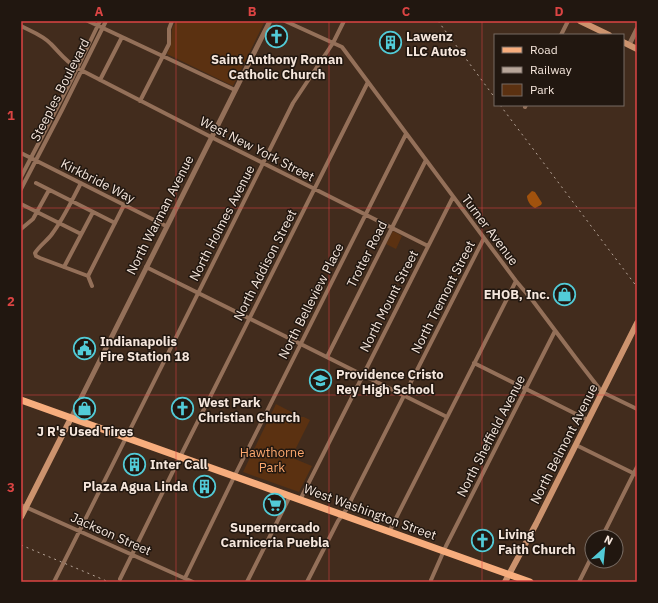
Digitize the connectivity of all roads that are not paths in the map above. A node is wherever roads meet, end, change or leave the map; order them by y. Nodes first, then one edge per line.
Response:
1 (88, 21) edge
2 (100, 21) edge
3 (106, 21) edge
4 (172, 21) edge
5 (270, 21) edge
6 (285, 21) edge
7 (344, 21) edge
8 (568, 21) edge
9 (580, 21) edge
10 (21, 26) edge
11 (98, 26) junction
12 (102, 28) junction
13 (637, 29) edge
14 (562, 34) edge
15 (607, 34) edge
16 (122, 37) junction
17 (333, 42) junction
18 (626, 43) edge
19 (637, 49) edge
20 (163, 56) junction
21 (77, 68) junction
22 (82, 71) junction
23 (100, 80) junction
24 (368, 82) junction
25 (235, 90) junction
26 (140, 101) junction
27 (406, 134) junction
28 (211, 137) junction
29 (21, 154) edge
30 (31, 158) junction
31 (426, 160) junction
32 (36, 161) junction
33 (263, 163) junction
34 (21, 177) edge
35 (36, 183) dead end
36 (81, 183) junction
37 (21, 189) edge
38 (314, 189) junction
39 (49, 190) junction
40 (453, 197) junction
41 (71, 201) junction
42 (21, 204) edge
43 (124, 205) junction
44 (38, 212) junction
45 (92, 212) junction
46 (366, 214) junction
47 (59, 223) junction
48 (115, 223) junction
49 (166, 226) junction
50 (392, 227) junction
51 (21, 229) edge
52 (81, 234) junction
53 (484, 238) junction
54 (428, 246) junction
55 (64, 267) junction
56 (146, 267) junction
57 (88, 276) junction
58 (516, 281) junction
59 (92, 286) dead end
60 (198, 292) junction
61 (249, 318) junction
62 (637, 323) edge
63 (555, 331) junction
64 (301, 344) junction
65 (327, 357) junction
66 (474, 363) junction
67 (362, 375) junction
68 (526, 389) junction
69 (602, 392) junction
70 (404, 396) junction
71 (21, 400) edge
72 (637, 409) edge
73 (447, 417) junction
74 (71, 418) junction
75 (588, 420) junction
76 (125, 438) junction
77 (576, 445) junction
78 (180, 457) junction
79 (637, 467) edge
80 (635, 475) edge
81 (235, 477) junction
82 (290, 496) junction
83 (300, 500) junction
84 (23, 506) edge
85 (342, 515) junction
86 (21, 517) edge
87 (606, 529) edge
88 (79, 531) junction
89 (389, 532) junction
90 (444, 551) junction
91 (132, 555) junction
92 (586, 569) edge
93 (509, 574) junction
94 (185, 578) junction
95 (120, 579) dead end
96 (431, 580) dead end
97 (54, 582) edge
98 (193, 582) edge
99 (247, 582) edge
100 (307, 582) edge
101 (505, 582) edge
102 (530, 582) edge
103 (579, 582) edge

1 - 11 street
2 - 11 street, Steeples Boulevard
3 - 12 street, Steeples Boulevard
4 - 20 street
5 - 25 street, North Warman Avenue
6 - 17 street
7 - 17 street, North Holmes Avenue
8 - 14 street
9 - 15 main road
10 - 21 street, West New York Street
11 - 12 street
11 - 21 street, Steeples Boulevard
12 - 16 street
12 - 22 street, Steeples Boulevard
13 - 18 street
16 - 20 street
16 - 23 street
17 - 24 street, Turner Avenue
17 - 33 street, North Holmes Avenue
18 - 19 main road
20 - 25 street
20 - 26 street
21 - 22 street, West New York Street
21 - 30 street, Steeples Boulevard
22 - 23 street, West New York Street
22 - 32 street, Steeples Boulevard
23 - 26 street, West New York Street
24 - 27 street, Turner Avenue
24 - 38 street, North Addison Street
25 - 28 street, North Warman Avenue
26 - 28 street, West New York Street
27 - 31 street, Turner Avenue
27 - 46 street, North Belleview Place
28 - 33 street, West New York Street
28 - 49 street, North Warman Avenue
29 - 30 street, Kirkbride Way
30 - 32 street, Kirkbride Way
30 - 34 street, Steeples Boulevard
31 - 40 street, Turner Avenue
31 - 50 street, Trotter Road
32 - 36 street, Kirkbride Way
32 - 37 street, Steeples Boulevard
33 - 38 street, West New York Street
33 - 60 street, North Holmes Avenue
35 - 39 street
36 - 41 street
36 - 43 street, Kirkbride Way
38 - 46 street, West New York Street
38 - 61 street, North Addison Street
39 - 41 street
39 - 44 street
40 - 53 street, Turner Avenue
40 - 54 street, North Mount Street
41 - 45 street
41 - 47 street
42 - 44 street
43 - 48 street
43 - 49 street, Kirkbride Way
44 - 47 street
44 - 51 street
45 - 48 street
45 - 52 street
46 - 50 street, West New York Street
46 - 64 street, North Belleview Place
47 - 52 street
47 - 55 street
48 - 57 street
49 - 56 street, North Warman Avenue
50 - 54 street, West New York Street
50 - 65 street, Trotter Road
52 - 55 street
53 - 58 street, Turner Avenue
53 - 70 street, North Tremont Street
54 - 67 street, North Mount Street
55 - 57 street
56 - 60 street
56 - 74 street, North Warman Avenue
57 - 59 street
58 - 63 street, Turner Avenue
58 - 66 street
60 - 61 street
60 - 76 street, North Holmes Avenue
61 - 64 street
61 - 78 street, North Addison Street
62 - 69 main road, North Belmont Avenue
63 - 68 street, North Sheffield Avenue
63 - 69 street, Turner Avenue
64 - 65 street
64 - 81 street, North Belleview Place
65 - 67 street
66 - 68 street
66 - 73 street
67 - 70 street
67 - 83 street, North Mount Street
68 - 75 street
68 - 90 street, North Sheffield Avenue
69 - 72 street, Turner Avenue
69 - 75 main road, North Belmont Avenue
70 - 73 street
70 - 85 street, North Tremont Street
71 - 74 main road, West Washington Street
73 - 89 street
74 - 76 main road, West Washington Street
74 - 84 main road
75 - 77 main road, North Belmont Avenue
76 - 78 main road, West Washington Street
76 - 88 street, North Holmes Avenue
77 - 80 street
77 - 93 main road, North Belmont Avenue
78 - 81 main road, West Washington Street
78 - 91 street, North Addison Street
79 - 80 street
80 - 87 street
81 - 82 main road, West Washington Street
81 - 94 street, North Belleview Place
82 - 83 main road, West Washington Street
82 - 99 street
83 - 85 main road, West Washington Street
84 - 86 main road
84 - 88 street, Jackson Street
85 - 89 main road, West Washington Street
85 - 100 street, North Tremont Street
88 - 91 street, Jackson Street
88 - 97 street, North Holmes Avenue
89 - 90 main road, West Washington Street
90 - 93 main road, West Washington Street
90 - 96 street, North Sheffield Avenue
91 - 94 street, Jackson Street
91 - 95 street, North Addison Street
92 - 103 street
93 - 101 main road, North Belmont Avenue
93 - 102 main road, West Washington Street
94 - 98 street, Jackson Street

